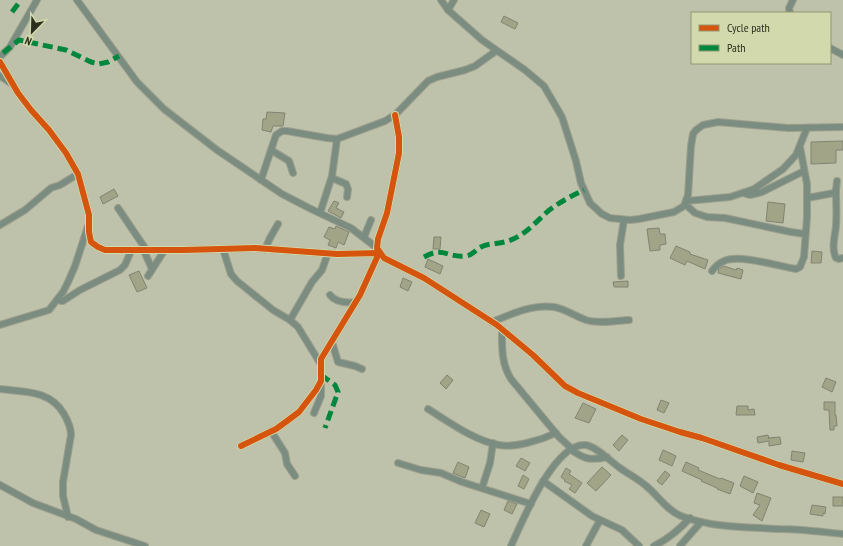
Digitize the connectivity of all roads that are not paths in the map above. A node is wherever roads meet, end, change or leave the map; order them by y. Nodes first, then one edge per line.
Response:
1 (37, 0) edge
2 (77, 0) edge
3 (441, 0) edge
4 (454, 0) edge
5 (793, 0) edge
6 (448, 10) junction
7 (790, 12) edge
8 (831, 49) edge
9 (496, 51) junction
10 (1, 54) edge
11 (843, 55) edge
12 (0, 62) edge
13 (0, 76) edge
14 (14, 85) junction
15 (395, 115) junction
16 (843, 127) edge
17 (807, 128) junction
18 (337, 139) junction
19 (800, 147) junction
20 (271, 150) junction
21 (804, 171) junction
22 (293, 173) dead end
23 (78, 174) junction
24 (332, 178) junction
25 (261, 180) junction
26 (837, 181) dead end
27 (836, 190) junction
28 (743, 193) junction
29 (347, 197) dead end
30 (807, 198) junction
31 (686, 203) junction
32 (118, 208) dead end
33 (320, 213) junction
34 (371, 220) dead end
35 (624, 220) junction
36 (89, 223) junction
37 (278, 224) dead end
38 (0, 225) edge
39 (805, 234) junction
40 (364, 237) junction
41 (223, 249) junction
42 (265, 249) junction
43 (131, 250) junction
44 (164, 250) junction
45 (378, 250) junction
46 (146, 251) junction
47 (328, 253) junction
48 (843, 258) edge
49 (152, 269) junction
50 (712, 271) dead end
51 (148, 276) dead end
52 (621, 276) dead end
53 (330, 295) dead end
54 (58, 299) junction
55 (356, 302) junction
56 (290, 320) junction
57 (628, 320) dead end
58 (492, 322) junction
59 (0, 324) edge
60 (502, 329) junction
61 (332, 342) junction
62 (320, 363) junction
63 (362, 369) dead end
64 (321, 380) junction
65 (0, 390) edge
66 (428, 409) dead end
67 (314, 413) dead end
68 (271, 431) junction
69 (556, 433) junction
70 (493, 443) junction
71 (241, 446) dead end
72 (571, 449) junction
73 (607, 457) junction
74 (398, 463) dead end
75 (295, 476) dead end
76 (543, 481) junction
77 (843, 484) edge
78 (0, 485) edge
79 (482, 488) junction
80 (531, 504) junction
81 (68, 517) junction
82 (690, 518) junction
83 (600, 520) junction
84 (701, 522) junction
85 (843, 534) edge
86 (127, 540) junction
87 (130, 546) edge
88 (145, 546) edge
89 (511, 546) edge
90 (586, 546) edge
91 (639, 546) edge
92 (654, 546) edge
93 (680, 546) edge

1 - 10 street
2 - 25 street
3 - 6 street
4 - 6 street
5 - 7 street
6 - 9 street
8 - 11 street
9 - 15 street
9 - 35 street
12 - 14 street
13 - 14 street
14 - 23 street
15 - 18 street
15 - 45 street
16 - 17 street
17 - 19 street
17 - 31 street
18 - 20 street
18 - 24 street
19 - 21 street
19 - 28 street
20 - 22 street
20 - 25 street
21 - 28 street
21 - 30 street
23 - 36 street
23 - 38 street
24 - 29 street
24 - 33 street
25 - 33 street
26 - 27 street
27 - 30 street
27 - 48 street
28 - 31 street
30 - 39 street
31 - 35 street
31 - 39 street
32 - 46 street
33 - 40 street
34 - 40 street
35 - 52 street
36 - 43 street
36 - 54 street
37 - 42 street
39 - 50 street
40 - 45 street
41 - 42 street
41 - 44 street
41 - 56 street
42 - 47 street
43 - 46 street
43 - 54 street
44 - 46 street
44 - 49 street
45 - 47 street
45 - 55 street
45 - 58 street
46 - 49 street
47 - 56 street
49 - 51 street
53 - 55 street
54 - 59 street
55 - 61 street
56 - 62 street
57 - 58 street
58 - 60 street
60 - 69 street
60 - 77 street
61 - 62 street
61 - 63 street
62 - 64 street
64 - 67 street
64 - 68 street
65 - 81 street
66 - 70 street
68 - 71 street
68 - 75 street
69 - 70 street
69 - 72 street
70 - 79 street
72 - 73 street
72 - 73 street
72 - 76 street
73 - 82 street
74 - 79 street
76 - 80 street
76 - 83 street
78 - 81 street
79 - 80 street
80 - 89 street
81 - 86 street
82 - 84 street
82 - 92 street
83 - 90 street
83 - 91 street
84 - 85 street
84 - 93 street
86 - 87 street
86 - 88 street

